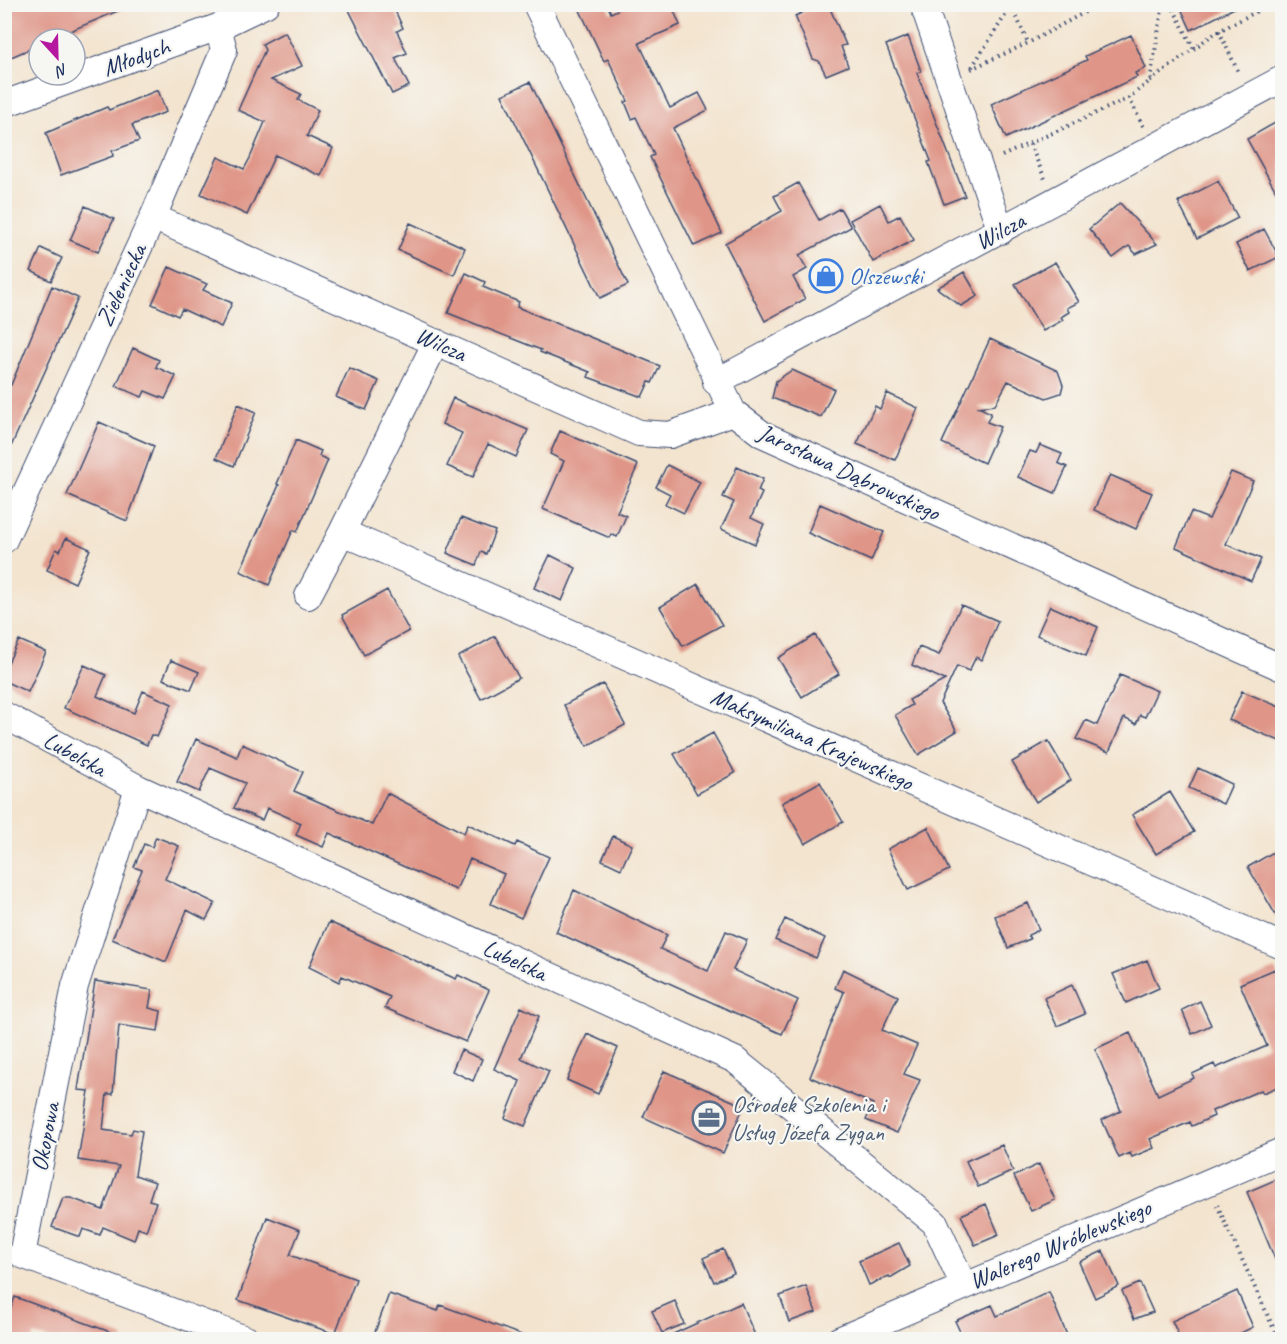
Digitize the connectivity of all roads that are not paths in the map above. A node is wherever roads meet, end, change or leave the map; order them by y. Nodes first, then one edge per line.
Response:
1 (266, 4) edge
2 (536, 4) edge
3 (923, 4) edge
4 (218, 27) junction
5 (1282, 79) edge
6 (4, 104) edge
7 (153, 217) junction
8 (1001, 231) junction
9 (436, 342) junction
10 (716, 382) junction
11 (733, 412) junction
12 (342, 532) junction
13 (4, 540) edge
14 (308, 596) dead end
15 (1282, 668) edge
16 (4, 715) edge
17 (138, 788) junction
18 (1282, 946) edge
19 (1282, 1151) edge
20 (963, 1284) junction
21 (248, 1340) edge
22 (839, 1340) edge

1 - 4 street, Młodych
2 - 10 street, Jarosława Dąbrowskiego
3 - 8 street
4 - 6 street, Młodych
4 - 7 street, Zieleniecka
5 - 8 street, Wilcza
7 - 9 street, Wilcza
7 - 13 street, Zieleniecka
8 - 10 street, Wilcza
9 - 11 street, Wilcza
9 - 12 street
10 - 11 street, Jarosława Dąbrowskiego
11 - 15 street, Jarosława Dąbrowskiego
12 - 14 street
12 - 18 street, Maksymiliana Krajewskiego
16 - 17 street, Lubelska
17 - 20 street, Lubelska
17 - 21 street, Okopowa
19 - 20 street, Walerego Wróblewskiego
20 - 22 street, Walerego Wróblewskiego

